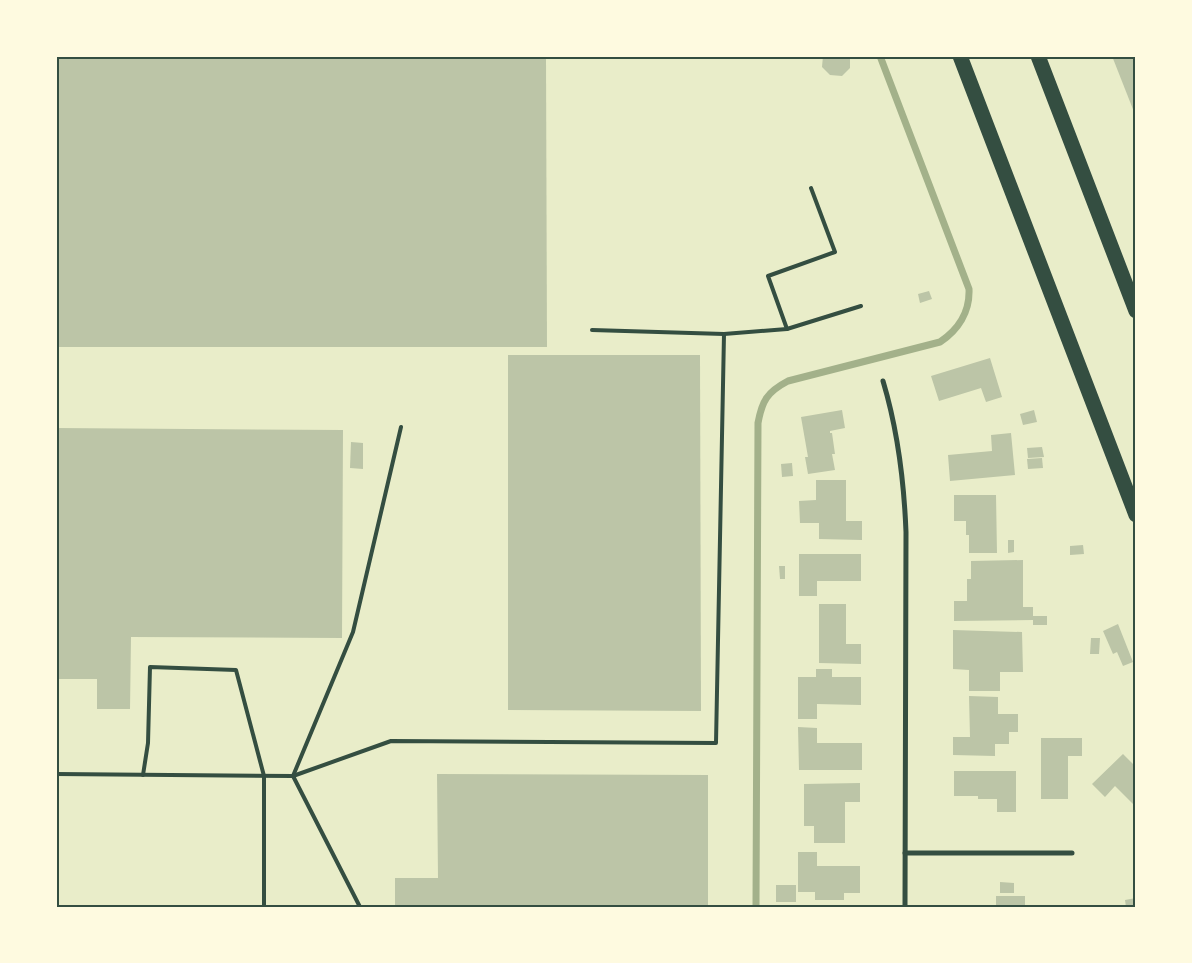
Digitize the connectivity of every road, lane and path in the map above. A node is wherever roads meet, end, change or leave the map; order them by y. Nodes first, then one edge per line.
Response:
1 (960, 56) edge
2 (1038, 56) edge
3 (810, 188) dead end
4 (861, 306) dead end
5 (1136, 311) edge
6 (787, 329) junction
7 (592, 330) dead end
8 (724, 334) junction
9 (883, 381) dead end
10 (401, 427) dead end
11 (1136, 515) edge
12 (56, 774) edge
13 (143, 775) junction
14 (264, 776) junction
15 (293, 776) junction
16 (905, 853) junction
17 (1072, 853) dead end
18 (264, 907) edge
19 (360, 907) edge
20 (904, 907) edge

1 - 11 highway
2 - 5 highway
3 - 6 lane
4 - 6 lane
6 - 8 lane
7 - 8 lane
8 - 15 lane
9 - 16 street
10 - 15 lane
12 - 13 lane
13 - 14 lane
13 - 14 lane
14 - 15 lane
14 - 18 lane
15 - 19 lane
16 - 17 street
16 - 20 street

